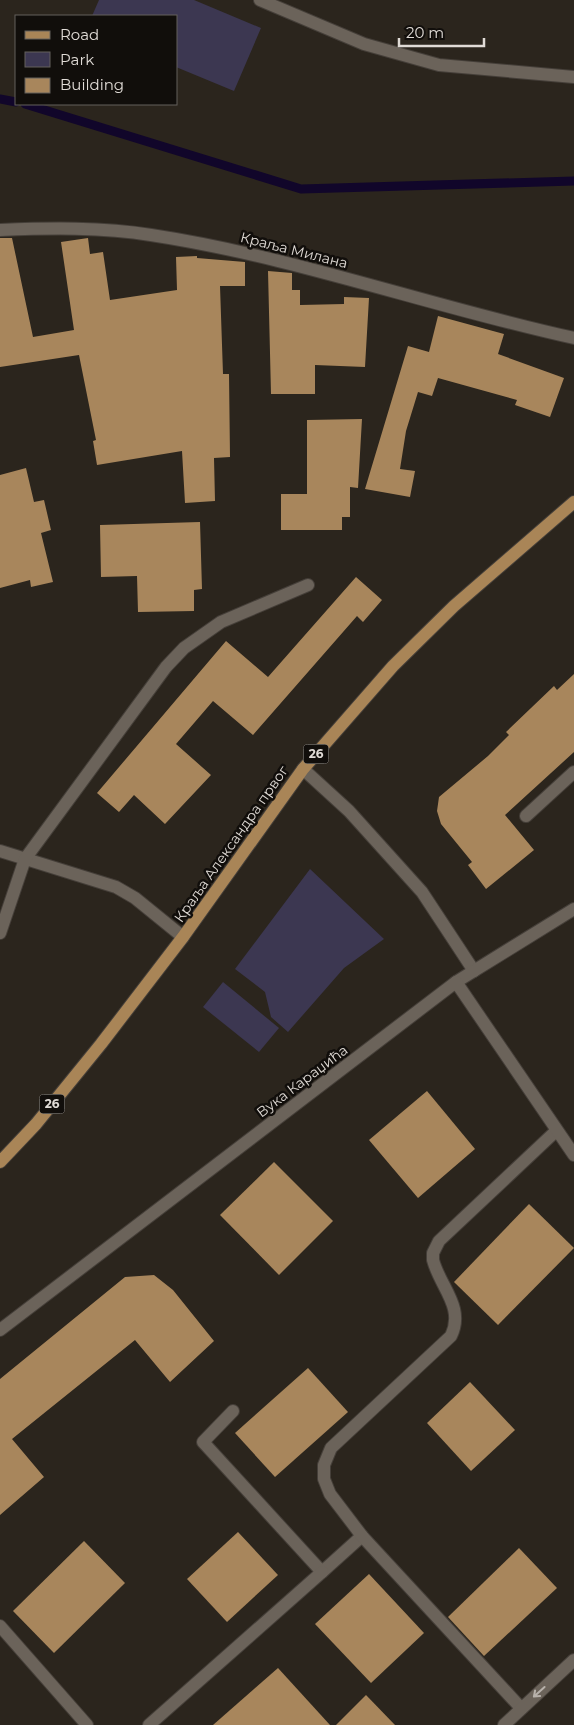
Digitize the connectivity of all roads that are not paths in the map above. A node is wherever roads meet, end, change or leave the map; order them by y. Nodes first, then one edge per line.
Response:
1 (260, 0) edge
2 (574, 77) edge
3 (0, 230) edge
4 (574, 338) edge
5 (574, 502) edge
6 (308, 585) dead end
7 (303, 769) junction
8 (574, 772) edge
9 (526, 816) dead end
10 (0, 851) edge
11 (25, 859) junction
12 (574, 909) edge
13 (0, 933) edge
14 (183, 937) junction
15 (474, 971) junction
16 (456, 982) junction
17 (556, 1131) junction
18 (574, 1156) edge
19 (0, 1162) edge
20 (0, 1330) edge
21 (233, 1411) dead end
22 (362, 1536) junction
23 (322, 1572) junction
24 (0, 1626) edge
25 (574, 1660) edge
26 (521, 1708) junction
27 (87, 1725) edge
28 (149, 1725) edge
29 (504, 1725) edge

1 - 2 street
3 - 4 street, Краља Милана
5 - 7 main road, Краља Александра првог / 26
6 - 11 street
7 - 14 main road, Краља Александра првог / 26
7 - 15 street
8 - 9 street
10 - 11 street
11 - 13 street
11 - 14 street
12 - 15 street, Вука Караџића
14 - 19 main road, Краља Александра првог / 26
15 - 16 street, Вука Караџића
16 - 17 street
16 - 20 street, Вука Караџића
17 - 18 street
17 - 22 street
21 - 23 street
22 - 23 street
22 - 26 street
23 - 28 street
24 - 27 street
25 -> 26 street
26 - 29 street

